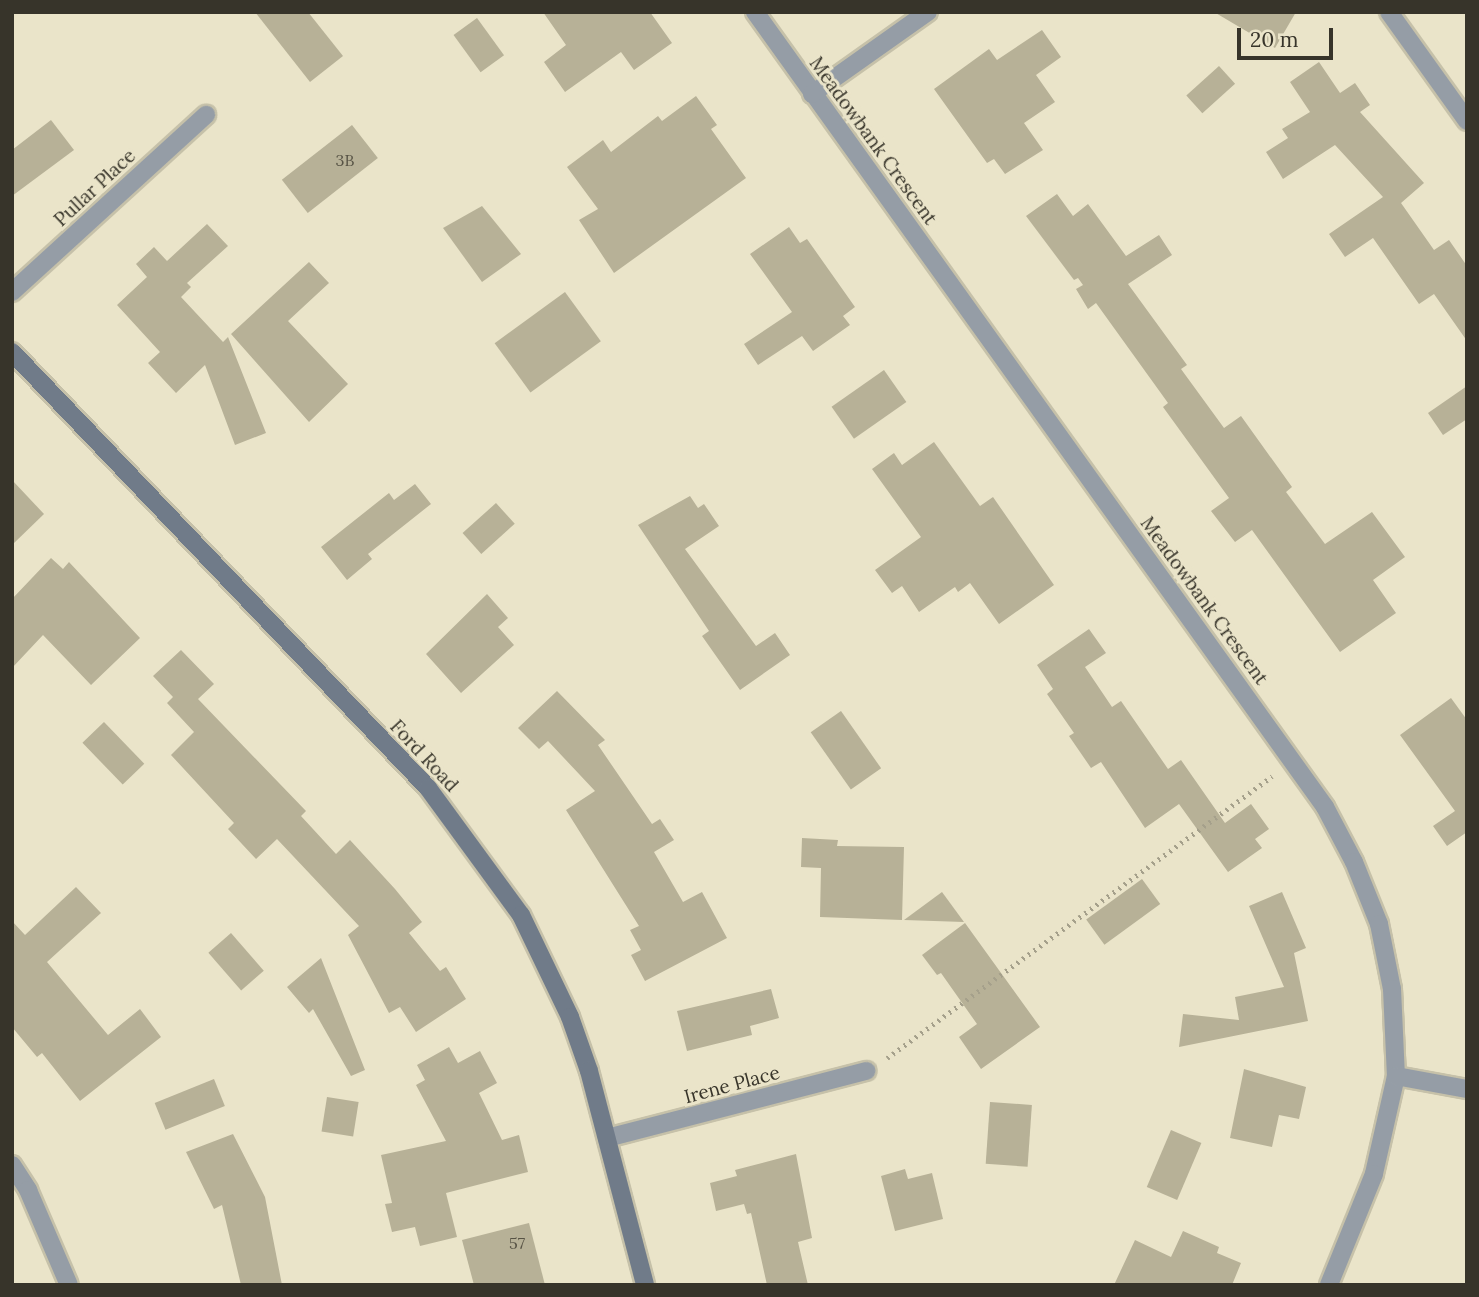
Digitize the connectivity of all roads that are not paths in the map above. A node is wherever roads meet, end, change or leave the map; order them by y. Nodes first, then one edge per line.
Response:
1 (755, 12) edge
2 (928, 12) edge
3 (1389, 12) edge
4 (812, 94) junction
5 (206, 115) dead end
6 (1467, 121) edge
7 (12, 292) edge
8 (12, 352) edge
9 (866, 1071) road end
10 (1396, 1076) junction
11 (1467, 1088) edge
12 (607, 1138) junction
13 (12, 1165) edge
14 (69, 1285) edge
15 (645, 1285) edge
16 (1328, 1285) edge

1 - 4 street, Meadowbank Crescent
2 - 4 street
3 - 6 street
4 - 10 street, Meadowbank Crescent
5 - 7 street, Pullar Place
8 - 12 street, Ford Road
9 - 12 street, Irene Place
10 - 11 street
10 - 16 street, Meadowbank Crescent
12 - 15 street, Ford Road
13 - 14 street

